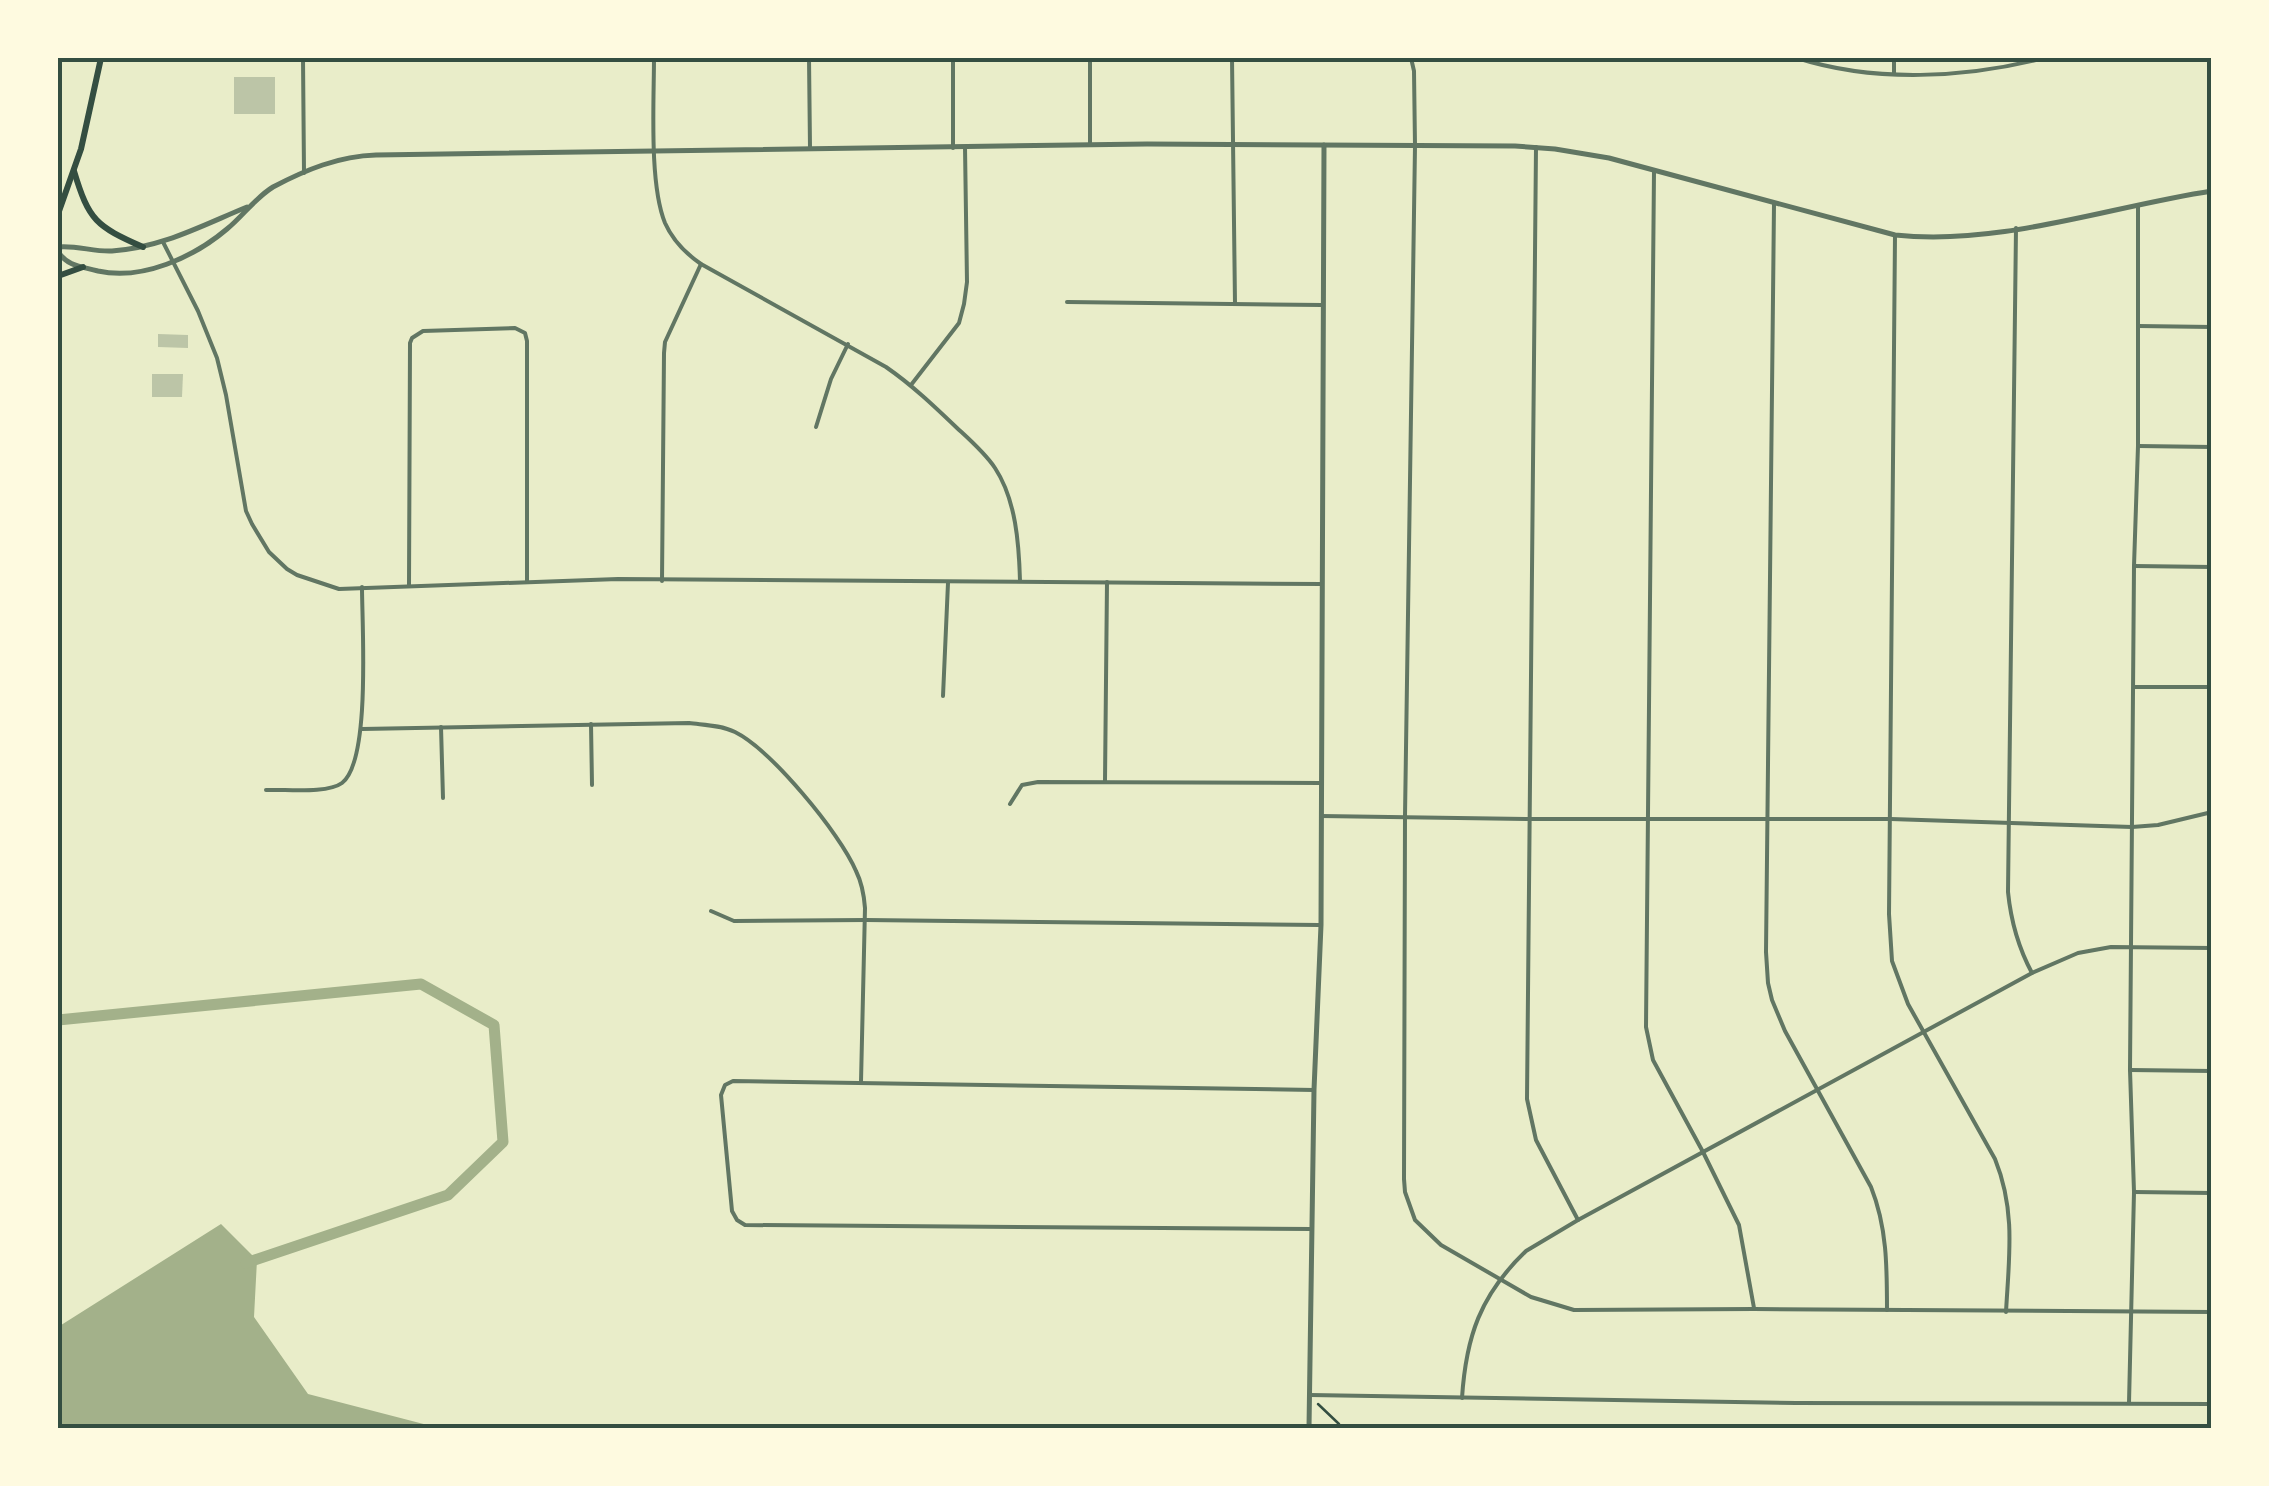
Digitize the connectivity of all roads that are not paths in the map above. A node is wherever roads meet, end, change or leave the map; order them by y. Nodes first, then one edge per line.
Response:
1 (100, 58) edge
2 (303, 58) edge
3 (654, 58) edge
4 (809, 58) edge
5 (953, 58) edge
6 (1090, 58) edge
7 (1232, 58) edge
8 (1412, 58) edge
9 (1797, 58) edge
10 (1894, 58) edge
11 (2041, 58) edge
12 (1894, 73) junction
13 (1090, 145) junction
14 (1233, 145) junction
15 (1324, 146) junction
16 (1415, 146) junction
17 (964, 147) junction
18 (1536, 147) junction
19 (953, 148) junction
20 (655, 150) junction
21 (810, 150) junction
22 (73, 170) junction
23 (1654, 171) junction
24 (304, 173) junction
25 (2212, 190) edge
26 (1774, 204) junction
27 (250, 206) junction
28 (2138, 206) junction
29 (58, 214) edge
30 (2016, 228) junction
31 (1895, 235) junction
32 (163, 242) junction
33 (142, 247) junction
34 (58, 250) edge
35 (172, 262) junction
36 (701, 264) junction
37 (83, 267) junction
38 (58, 276) edge
39 (1067, 302) dead end
40 (1235, 304) junction
41 (1324, 305) junction
42 (2138, 326) junction
43 (2212, 327) edge
44 (848, 344) junction
45 (912, 385) junction
46 (816, 427) dead end
47 (2138, 446) junction
48 (2212, 446) edge
49 (2134, 566) junction
50 (2212, 567) edge
51 (662, 581) junction
52 (527, 582) junction
53 (1020, 582) junction
54 (1107, 582) junction
55 (948, 583) junction
56 (1322, 584) junction
57 (409, 586) junction
58 (362, 587) junction
59 (2134, 687) junction
60 (2212, 687) edge
61 (943, 696) dead end
62 (592, 724) junction
63 (441, 727) junction
64 (362, 728) junction
65 (1106, 781) junction
66 (1320, 783) junction
67 (592, 786) dead end
68 (266, 790) dead end
69 (443, 798) dead end
70 (1010, 804) dead end
71 (2212, 812) edge
72 (1321, 816) junction
73 (1405, 816) junction
74 (1646, 818) junction
75 (1890, 819) junction
76 (1529, 820) junction
77 (1768, 820) junction
78 (2009, 822) junction
79 (2132, 827) junction
80 (711, 911) dead end
81 (866, 920) junction
82 (1321, 925) junction
83 (2132, 946) junction
84 (2212, 948) edge
85 (2032, 973) junction
86 (1923, 1034) junction
87 (2130, 1070) junction
88 (2212, 1072) edge
89 (861, 1082) junction
90 (1314, 1090) junction
91 (1816, 1090) junction
92 (1703, 1152) junction
93 (2134, 1192) junction
94 (2212, 1193) edge
95 (1578, 1220) junction
96 (1312, 1229) junction
97 (1500, 1280) junction
98 (1754, 1309) junction
99 (1887, 1310) junction
100 (2006, 1312) junction
101 (2212, 1312) edge
102 (2132, 1313) junction
103 (1310, 1395) junction
104 (1462, 1398) junction
105 (2129, 1403) junction
106 (2212, 1404) edge
107 (1309, 1428) edge

1 - 22 main road
2 - 24 street
3 - 20 street
4 - 21 street
5 - 19 street
6 - 13 street
7 - 14 street
8 - 16 street
9 - 12 street
10 - 12 street
11 - 12 street
13 - 14 street
13 - 17 street
14 - 15 street
14 - 40 street
15 - 16 street
15 - 41 street
16 - 18 street
16 - 73 street
17 - 19 street
17 - 45 street
18 - 23 street
18 - 76 street
19 - 21 street
20 - 21 street
20 - 24 street
20 - 36 street
22 - 29 main road
22 - 33 main road
23 - 26 street
23 - 74 street
24 - 27 street
25 - 28 street
26 - 31 street
26 - 77 street
27 - 32 street
27 - 35 street
28 - 30 street
28 - 42 street
30 - 31 street
30 - 78 street
31 - 75 street
32 - 33 street
32 - 35 street
33 - 34 street
34 - 37 street
35 - 37 street
35 - 58 street
36 - 44 street
36 - 51 street
37 - 38 main road
39 - 40 street
40 - 41 street
41 - 56 street
42 - 43 street
42 - 47 street
44 - 45 street
44 - 46 street
45 - 53 street
47 - 48 street
47 - 49 street
49 - 50 street
49 - 59 street
51 - 52 street
51 - 55 street
52 - 57 street
52 - 57 street
53 - 54 street
53 - 55 street
54 - 56 street
54 - 65 street
55 - 61 street
56 - 66 street
57 - 58 street
58 - 64 street
59 - 60 street
59 - 79 street
62 - 63 street
62 - 67 street
62 - 81 street
63 - 64 street
63 - 69 street
64 - 68 street
65 - 66 street
65 - 70 street
66 - 72 street
71 - 79 street
72 - 73 street
72 - 82 street
73 - 76 street
73 - 97 street
74 - 76 street
74 - 77 street
74 - 92 street
75 - 77 street
75 - 78 street
75 - 86 street
76 - 95 street
77 - 91 street
78 - 79 street
78 - 85 street
79 - 83 street
80 - 81 street
81 - 82 street
81 - 89 street
82 - 90 street
83 - 84 street
83 - 85 street
83 - 87 street
85 - 86 street
86 - 91 street
86 - 100 street
87 - 88 street
87 - 93 street
89 - 90 street
89 - 96 street
90 - 96 street
91 - 92 street
91 - 99 street
92 - 95 street
92 - 98 street
93 - 94 street
93 - 102 street
95 - 97 street
96 - 103 street
97 - 98 street
97 - 104 street
98 - 99 street
99 - 100 street
100 - 102 street
101 - 102 street
102 - 105 street
103 - 104 street
103 - 107 street
104 - 105 street
105 - 106 street

